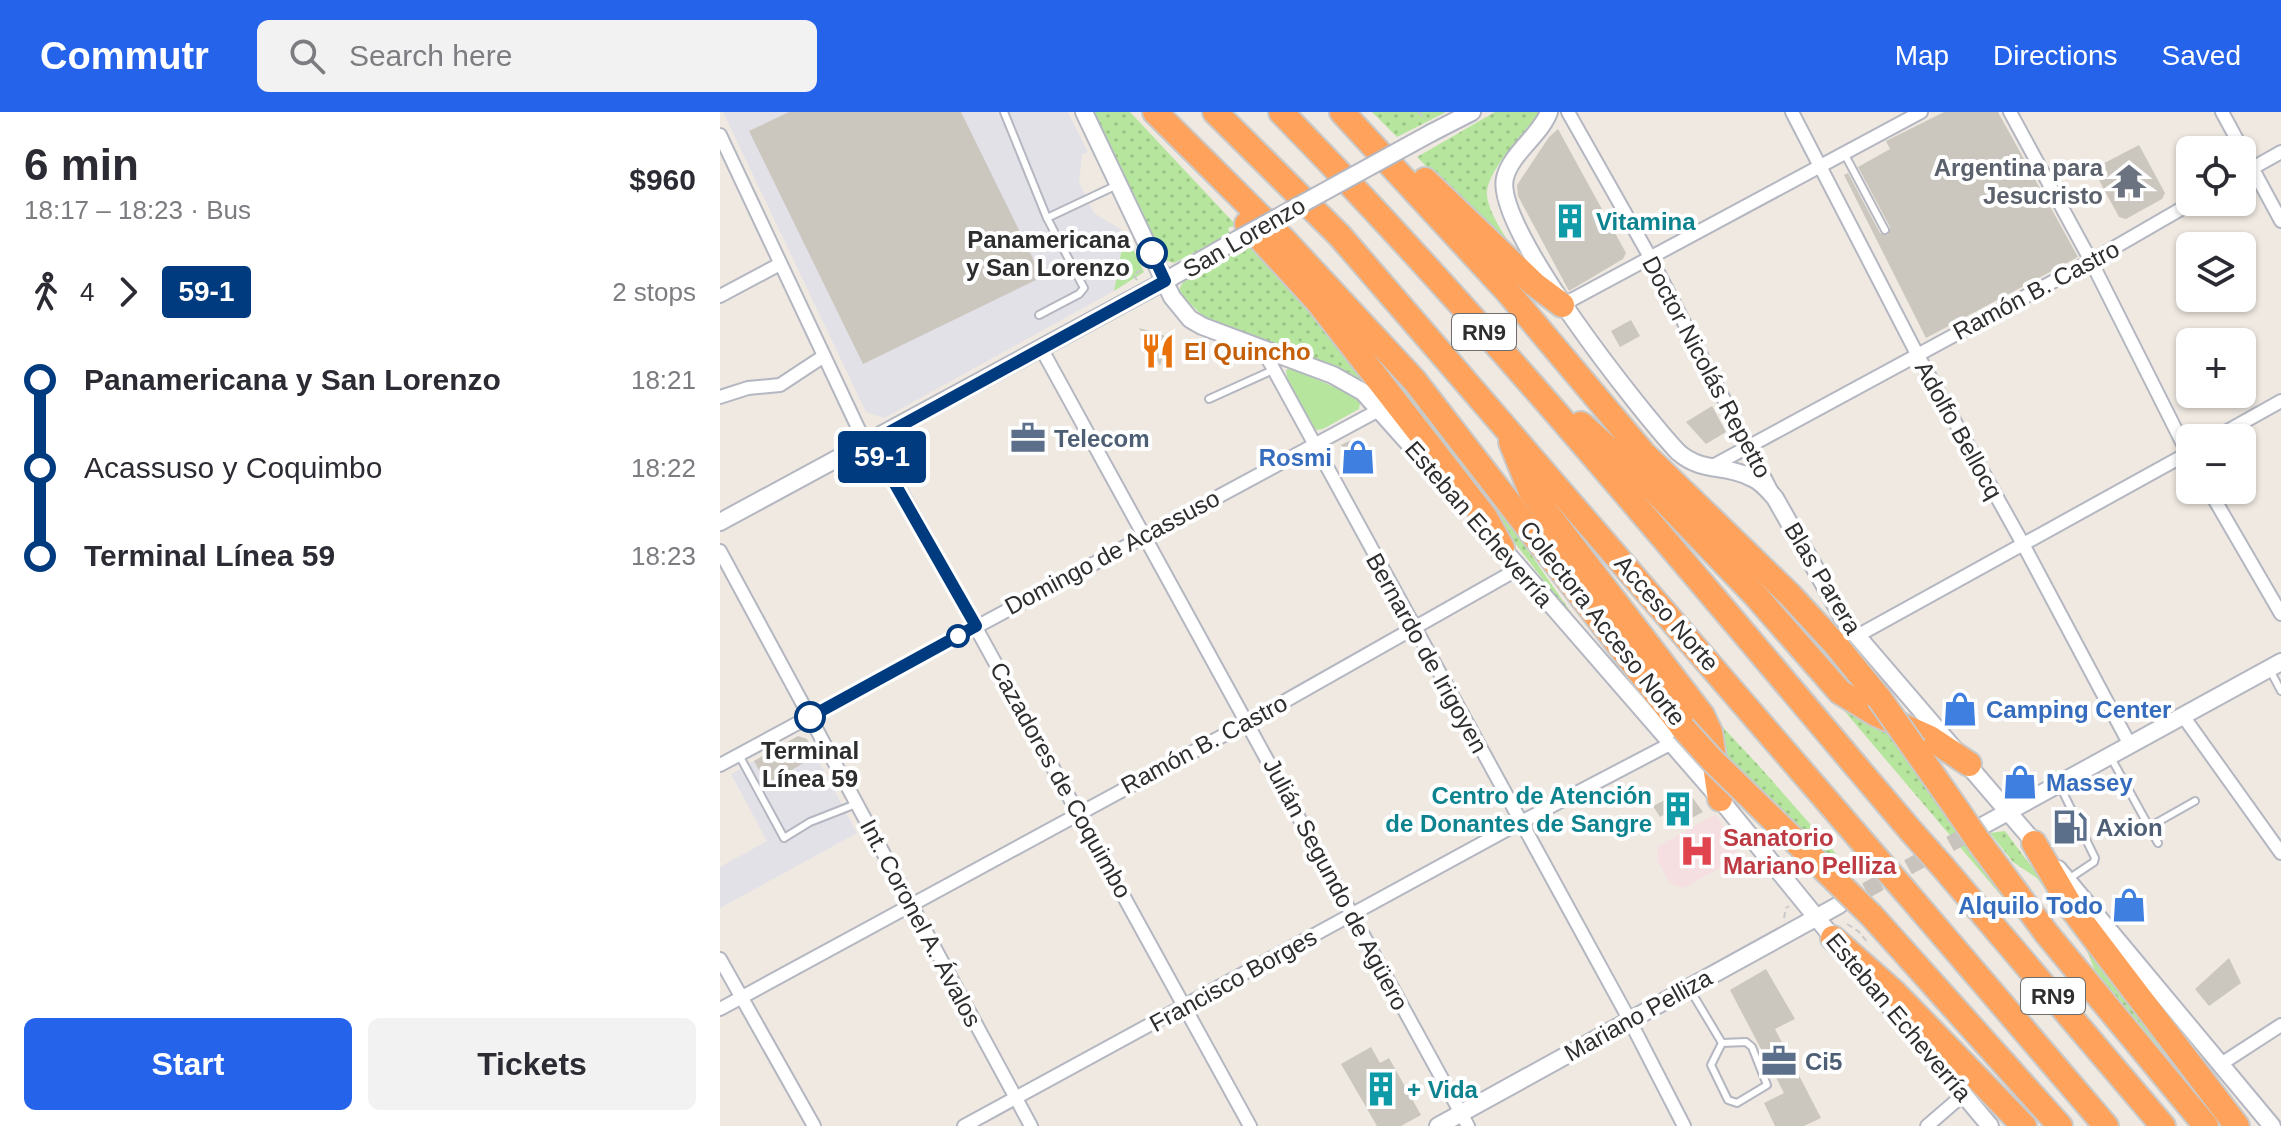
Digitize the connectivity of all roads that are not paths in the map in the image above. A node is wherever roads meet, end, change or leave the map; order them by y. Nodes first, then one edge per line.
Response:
1 (1004, 112) edge
2 (1084, 112) edge
3 (1147, 112) edge
4 (1155, 112) edge
5 (1215, 112) edge
6 (1281, 112) edge
7 (1342, 112) edge
8 (1356, 112) edge
9 (1472, 112) edge
10 (1549, 112) edge
11 (1568, 112) edge
12 (1792, 112) edge
13 (1921, 112) edge
14 (2010, 112) edge
15 (2222, 112) edge
16 (720, 135) edge
17 (2232, 136) edge
18 (2281, 152) edge
19 (1844, 153) junction
20 (1822, 165) junction
21 (2256, 166) edge
22 (1118, 184) junction
23 (2256, 184) edge
24 (2176, 212) edge
25 (1047, 218) junction
26 (2281, 221) edge
27 (1885, 230) dead end
28 (1650, 257) junction
29 (2091, 261) junction
30 (780, 264) junction
31 (1165, 281) junction
32 (720, 296) edge
33 (1562, 305) junction
34 (1039, 315) dead end
35 (1041, 348) junction
36 (1262, 348) junction
37 (1917, 354) junction
38 (824, 356) junction
39 (1506, 356) junction
40 (1273, 370) junction
41 (720, 397) edge
42 (1209, 399) dead end
43 (2281, 401) edge
44 (1379, 410) junction
45 (1502, 421) junction
46 (2240, 424) edge
47 (2176, 428) edge
48 (871, 442) junction
49 (1312, 444) junction
50 (1750, 446) junction
51 (2176, 461) edge
52 (1709, 468) junction
53 (1775, 498) junction
54 (2217, 504) edge
55 (720, 522) edge
56 (1144, 535) junction
57 (2023, 544) junction
58 (1502, 548) junction
59 (720, 551) edge
60 (1518, 569) junction
61 (2281, 614) edge
62 (976, 626) junction
63 (1414, 630) junction
64 (1857, 636) junction
65 (2275, 665) edge
66 (2281, 691) edge
67 (2183, 716) junction
68 (810, 717) junction
69 (1248, 722) junction
70 (1676, 736) junction
71 (2130, 745) junction
72 (739, 755) junction
73 (2110, 756) junction
74 (1969, 764) junction
75 (720, 765) edge
76 (2059, 784) junction
77 (1720, 799) junction
78 (2195, 801) dead end
79 (856, 804) junction
80 (2009, 811) junction
81 (1077, 812) junction
82 (1521, 822) junction
83 (2149, 827) junction
84 (1983, 840) junction
85 (2034, 843) junction
86 (2158, 843) dead end
87 (2281, 853) edge
88 (2018, 879) dead end
89 (2068, 879) junction
90 (1839, 905) tunnel mouth
91 (911, 906) junction
92 (1352, 915) junction
93 (1816, 918) junction
94 (1874, 918) junction
95 (1833, 938) junction
96 (1897, 958) dead end
97 (720, 959) edge
98 (2077, 959) dead end
99 (2088, 984) junction
100 (1688, 987) junction
101 (741, 997) junction
102 (1185, 1006) junction
103 (720, 1009) edge
104 (1949, 1017) dead end
105 (1629, 1019) junction
106 (2281, 1025) edge
107 (1986, 1042) junction
108 (1722, 1043) junction
109 (2221, 1064) junction
110 (1963, 1095) junction
111 (1016, 1098) junction
112 (1464, 1120) edge
113 (814, 1126) edge
114 (964, 1126) edge
115 (1031, 1126) edge
116 (1250, 1126) edge
117 (1438, 1126) edge
118 (1684, 1126) edge
119 (1927, 1126) edge
120 (1990, 1126) edge
121 (2024, 1126) edge
122 (2060, 1126) edge
123 (2106, 1126) edge
124 (2163, 1126) edge
125 (2206, 1126) edge
126 (2237, 1126) edge
127 (2272, 1126) edge

1 - 25 lane
2 - 22 street, Esteban Echeverría
3 - 58 highway
4 - 70 highway, Colectora Acceso Norte
5 - 45 highway, Acceso Norte / RN9
6 - 39 highway, Acceso Norte / RN9
7 - 84 highway, bridge
8 - 33 highway
9 - 31 street, San Lorenzo, bridge
10 - 33 street, Blas Parera
11 - 28 street, Doctor Nicolás Repetto
12 - 20 street, Adolfo Bellocq
13 - 19 street
14 - 29 street
15 - 17 street
16 - 30 street, Cazadores de Coquimbo
18 - 21 street
19 - 20 street
19 - 27 lane
20 - 28 street
20 - 37 street, Adolfo Bellocq
22 - 25 lane
22 - 31 street, Esteban Echeverría
23 - 26 street
24 - 29 street, Ramón B. Castro
25 - 34 lane
28 - 33 street
28 - 50 street, Doctor Nicolás Repetto
29 - 37 street, Ramón B. Castro
29 - 47 street
30 - 32 street
30 - 38 street, Cazadores de Coquimbo
31 - 35 street, San Lorenzo
31 - 36 street, Esteban Echeverría
33 - 52 street, Blas Parera
35 - 48 street, San Lorenzo
35 - 56 street, Julián Segundo de Agüero
36 - 40 street, Bernardo de Irigoyen
36 - 44 street, Esteban Echeverría
37 - 50 street, Ramón B. Castro
37 - 57 street, Adolfo Bellocq
38 - 41 street
38 - 48 street, Cazadores de Coquimbo
39 - 74 highway
39 - 124 highway, Acceso Norte / RN9, bridge
40 - 42 lane
40 - 49 street, Bernardo de Irigoyen
43 - 46 street
44 - 49 street, Domingo de Acassuso
44 - 58 street, Esteban Echeverría
45 - 77 highway
45 - 123 highway, Acceso Norte / RN9, bridge
48 - 55 street, San Lorenzo
48 - 62 street, Cazadores de Coquimbo
49 - 56 street, Domingo de Acassuso
49 - 63 street, Bernardo de Irigoyen
50 - 52 street, Ramón B. Castro
50 - 53 street, Doctor Nicolás Repetto
51 - 57 street
52 - 53 street, Blas Parera
53 - 64 street, Blas Parera
54 - 61 street
56 - 62 street, Domingo de Acassuso
56 - 69 street, Julián Segundo de Agüero
57 - 64 street
57 - 71 street, Adolfo Bellocq
58 - 60 street, Esteban Echeverría
59 - 68 street, Int. Coronel A. Ávalos
60 - 63 street, Ramón B. Castro
60 - 70 street, Esteban Echeverría
62 - 68 street, Domingo de Acassuso
62 - 81 street, Cazadores de Coquimbo
63 - 69 street, Ramón B. Castro
63 - 82 street, Bernardo de Irigoyen
64 - 74 street, Blas Parera
65 - 66 lane
65 - 67 street
67 - 71 street
67 - 87 street
68 - 72 street, Domingo de Acassuso
68 - 79 street, Int. Coronel A. Ávalos
69 - 81 street, Ramón B. Castro
69 - 92 street, Julián Segundo de Agüero
70 - 77 street, Esteban Echeverría
70 - 82 street, Francisco Borges
70 - 94 highway, Colectora Acceso Norte, bridge
71 - 73 street
72 - 75 street, Domingo de Acassuso
72 - 79 lane
73 - 76 street
73 - 83 lane
74 - 80 street, Blas Parera
76 - 80 street
76 - 89 lane
77 - 93 street, Esteban Echeverría
78 - 83 lane
79 - 91 street, Int. Coronel A. Ávalos
80 - 84 street
80 - 85 street, Blas Parera
81 - 91 street, Ramón B. Castro
81 - 102 street, Cazadores de Coquimbo
82 - 92 street, Francisco Borges
82 - 105 street, Bernardo de Irigoyen
83 - 86 lane
84 - 88 lane
84 - 99 highway
85 - 89 street, Blas Parera
85 - 126 highway
89 - 109 street, Blas Parera
90 - 93 street, Mariano Pelliza
91 - 101 street, Ramón B. Castro
91 - 111 street, Int. Coronel A. Ávalos
92 - 102 street, Francisco Borges
92 - 112 street, Julián Segundo de Agüero
93 - 95 street, Esteban Echeverría
93 - 100 street, Mariano Pelliza
94 - 96 lane
94 - 107 highway, Colectora Acceso Norte
95 - 110 street, Esteban Echeverría
95 - 121 highway
97 - 101 street
98 - 99 lane
99 - 125 highway
100 - 105 street, Mariano Pelliza
100 - 108 lane
101 - 103 street, Ramón B. Castro
101 - 113 street
102 - 111 street, Francisco Borges
102 - 116 street, Cazadores de Coquimbo
104 - 107 lane
105 - 112 street, Mariano Pelliza
105 - 118 street, Bernardo de Irigoyen
106 - 109 street
107 - 122 highway, Colectora Acceso Norte
108 - 108 lane
109 - 127 street, Blas Parera
110 - 119 street
110 - 120 street, Esteban Echeverría
111 - 114 street, Francisco Borges
111 - 115 street, Int. Coronel A. Ávalos
112 - 117 street, Mariano Pelliza

